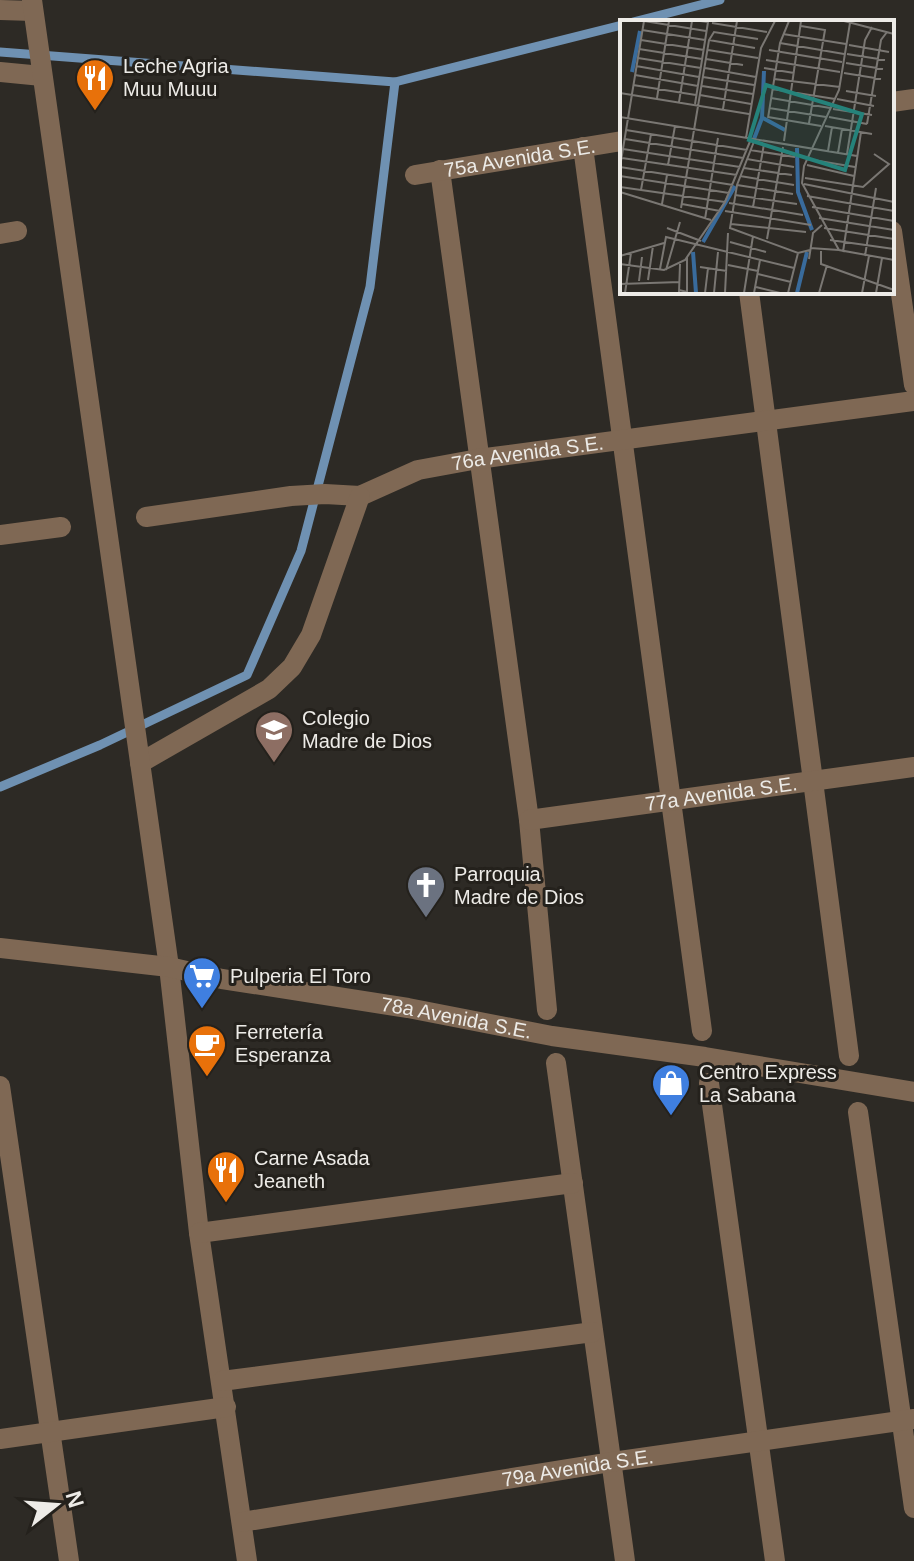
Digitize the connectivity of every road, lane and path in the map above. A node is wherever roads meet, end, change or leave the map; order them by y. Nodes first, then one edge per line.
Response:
1 (33, 6) edge
2 (0, 10) edge
3 (0, 72) edge
4 (42, 76) junction
5 (914, 99) edge
6 (894, 102) edge
7 (620, 141) edge
8 (583, 147) junction
9 (440, 170) junction
10 (415, 175) dead end
11 (894, 245) edge
12 (749, 294) edge
13 (914, 385) edge
14 (914, 401) edge
15 (765, 421) junction
16 (621, 440) junction
17 (478, 459) junction
18 (360, 496) junction
19 (146, 517) dead end
20 (61, 527) dead end
21 (0, 535) edge
22 (140, 763) junction
23 (914, 767) edge
24 (813, 781) junction
25 (670, 800) junction
26 (529, 820) junction
27 (0, 948) edge
28 (169, 967) junction
29 (547, 1010) dead end
30 (702, 1031) dead end
31 (849, 1056) dead end
32 (556, 1063) dead end
33 (709, 1083) dead end
34 (0, 1086) edge
35 (914, 1092) edge
36 (858, 1112) dead end
37 (573, 1183) junction
38 (199, 1233) junction
39 (593, 1332) junction
40 (222, 1381) junction
41 (226, 1407) junction
42 (908, 1420) edge
43 (50, 1432) junction
44 (0, 1439) edge
45 (759, 1441) junction
46 (611, 1462) junction
47 (914, 1508) edge
48 (242, 1522) junction
49 (69, 1561) edge
50 (247, 1561) edge
51 (625, 1561) edge
52 (775, 1561) edge

1 - 2 street
1 - 4 street
3 - 4 street
4 - 22 street
5 - 6 street
7 - 8 street, 75a Avenida S.E.
8 - 9 street, 75a Avenida S.E.
8 - 16 street
9 - 10 street, 75a Avenida S.E.
9 - 17 street
11 - 13 street
12 - 15 street
14 - 15 street, 76a Avenida S.E.
15 - 16 street, 76a Avenida S.E.
15 - 24 street
16 - 17 street, 76a Avenida S.E.
16 - 25 street
17 - 18 street, 76a Avenida S.E.
17 - 26 street
18 - 19 street, 76a Avenida S.E.
18 - 22 street
20 - 21 street
22 - 28 street
23 - 24 street, 77a Avenida S.E.
24 - 25 street, 77a Avenida S.E.
24 - 31 street
25 - 26 street, 77a Avenida S.E.
25 - 30 street
26 - 29 street
27 - 28 street, 78a Avenida S.E.
28 - 35 street, 78a Avenida S.E.
28 - 38 street
32 - 37 street
33 - 45 street
34 - 43 street
36 - 42 street
37 - 38 street
37 - 39 street
38 - 40 street
39 - 40 street
39 - 46 street
40 - 41 street
41 - 43 street
41 - 48 street
42 - 45 street, 79a Avenida S.E.
42 - 47 street
43 - 44 street
43 - 49 street
45 - 46 street, 79a Avenida S.E.
45 - 52 street
46 - 48 street, 79a Avenida S.E.
46 - 51 street
48 - 50 street

